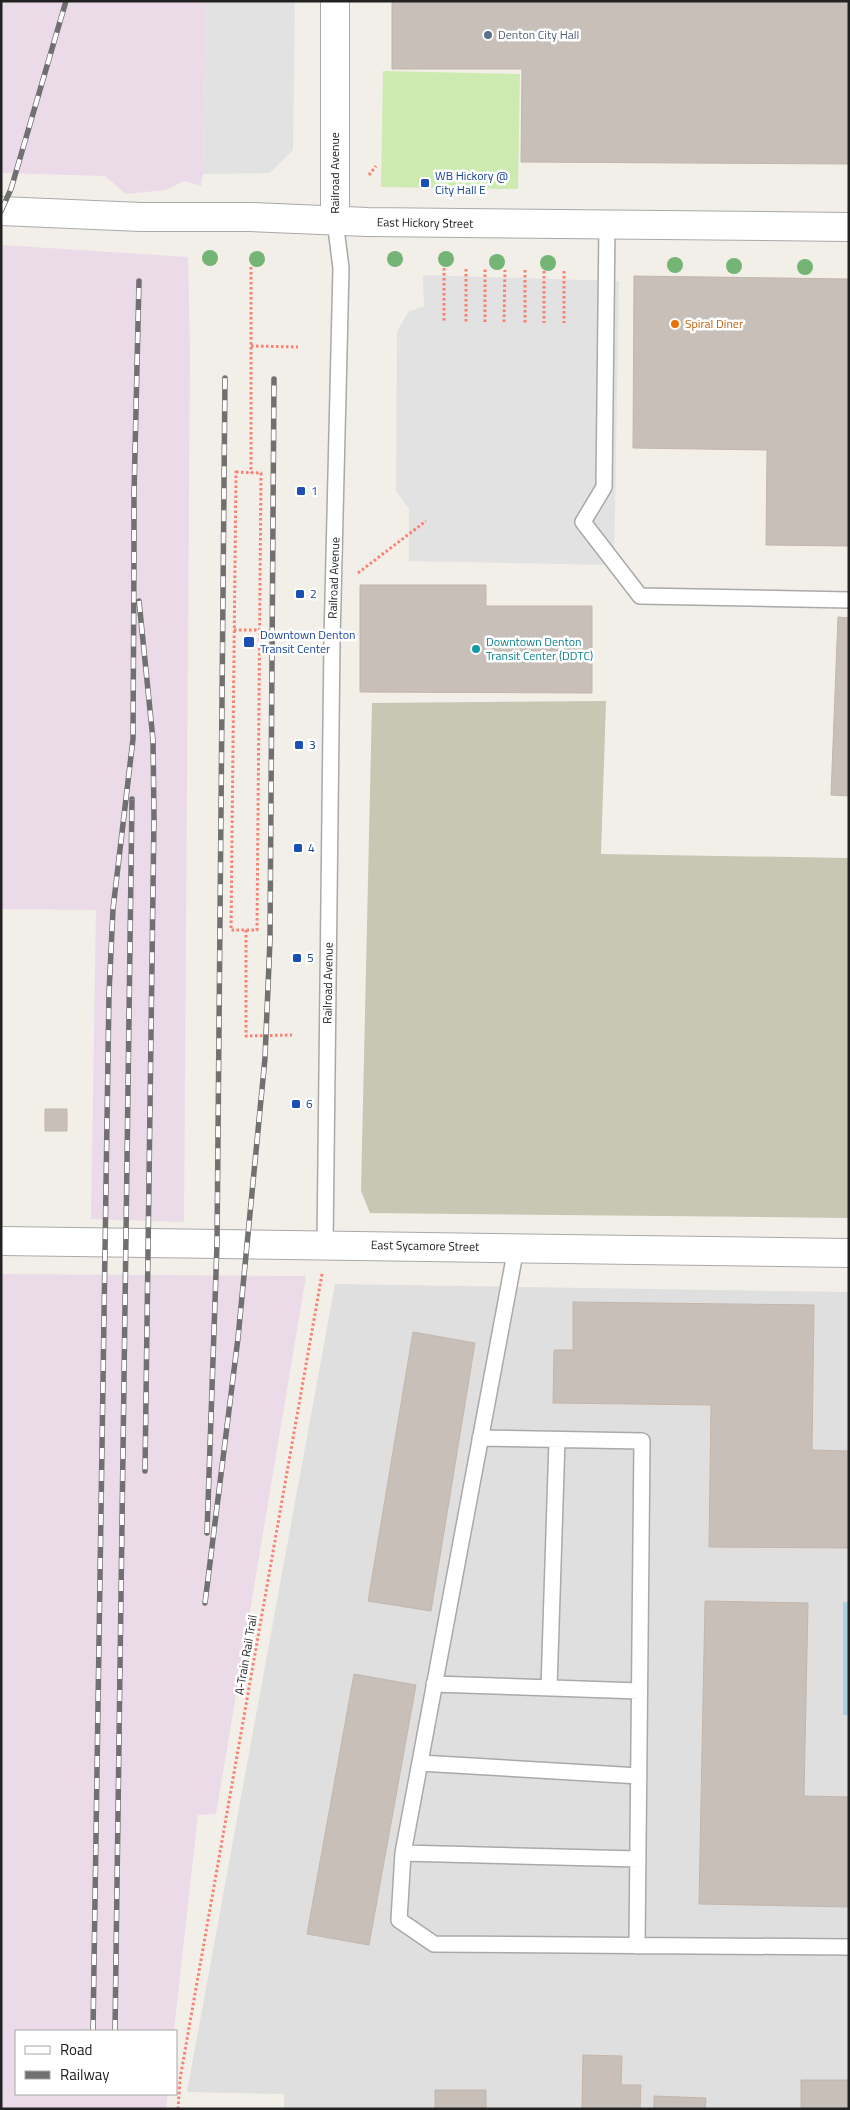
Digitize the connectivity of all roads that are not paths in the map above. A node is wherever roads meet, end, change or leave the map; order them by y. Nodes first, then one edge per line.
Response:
1 (335, 1) edge
2 (1, 210) edge
3 (335, 221) junction
4 (607, 225) junction
5 (849, 227) edge
6 (849, 600) edge
7 (1, 1241) edge
8 (328, 1245) junction
9 (516, 1248) junction
10 (849, 1253) edge
11 (480, 1438) junction
12 (557, 1440) junction
13 (434, 1684) junction
14 (549, 1688) junction
15 (639, 1691) junction
16 (420, 1763) junction
17 (639, 1776) junction
18 (403, 1852) junction
19 (638, 1859) junction
20 (637, 1946) junction
21 (849, 1947) edge

1 - 3 street, Railroad Avenue
2 - 3 street, East Hickory Street
3 - 4 street, East Hickory Street
3 - 8 lane, Railroad Avenue
4 - 5 street, East Hickory Street
4 - 6 lane
7 - 8 street, East Sycamore Street
8 - 9 street, East Sycamore Street
9 - 10 street, East Sycamore Street
9 - 11 lane
11 - 12 lane
11 - 13 lane
12 - 14 lane
12 - 15 lane
13 - 14 lane
13 - 16 lane
14 - 15 lane
15 - 17 lane
16 - 17 lane
16 - 18 lane
17 - 19 lane
18 - 19 lane
18 - 20 lane
19 - 20 lane
20 - 21 lane

